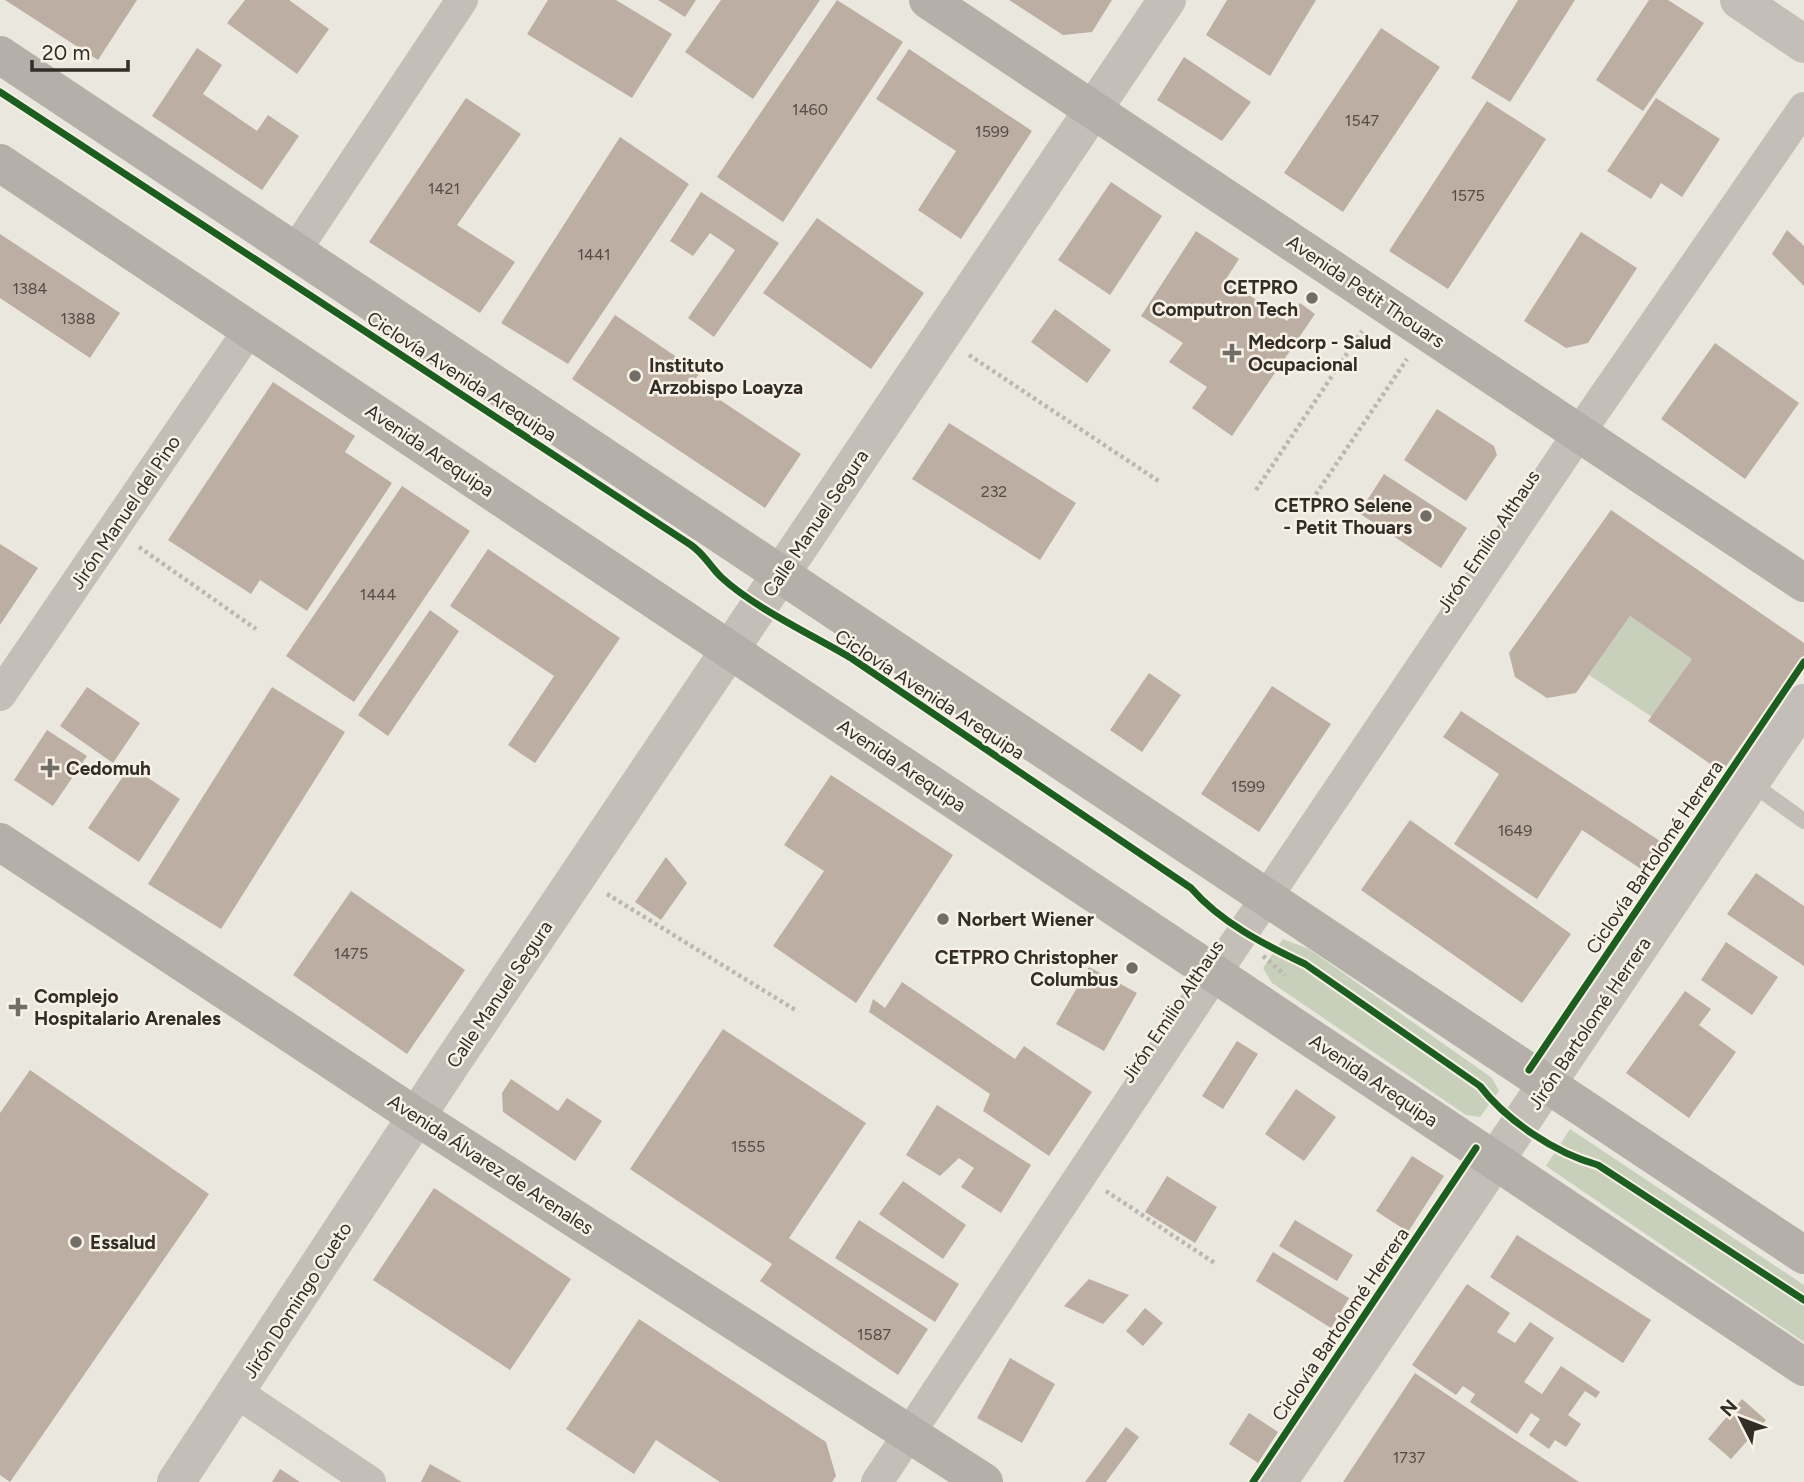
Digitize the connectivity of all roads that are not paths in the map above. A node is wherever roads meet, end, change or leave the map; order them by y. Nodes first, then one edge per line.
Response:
1 (462, 0) edge
2 (928, 0) edge
3 (1167, 0) edge
4 (1739, 0) edge
5 (1804, 44) edge
6 (0, 55) edge
7 (1804, 108) edge
8 (1093, 109) junction
9 (0, 163) edge
10 (295, 251) junction
11 (249, 330) junction
12 (1579, 433) junction
13 (781, 574) junction
14 (1804, 583) edge
15 (730, 650) junction
16 (0, 695) edge
17 (1804, 703) edge
18 (1751, 783) junction
19 (1804, 821) edge
20 (0, 842) edge
21 (1268, 897) junction
22 (1215, 974) junction
23 (1548, 1083) junction
24 (416, 1117) junction
25 (1495, 1161) junction
26 (1804, 1255) edge
27 (1804, 1367) edge
28 (236, 1392) junction
29 (909, 1434) junction
30 (176, 1482) edge
31 (370, 1482) edge
32 (877, 1482) edge
33 (984, 1482) edge
34 (1278, 1482) edge

1 - 10 street
2 - 8 main road, Avenida Petit Thouars
3 - 8 street, Calle Manuel Segura
4 - 5 street
6 - 10 main road
7 - 12 street, Jirón Emilio Althaus
8 - 12 main road, Avenida Petit Thouars
8 - 13 street, Calle Manuel Segura
9 - 11 main road, Avenida Arequipa
10 - 13 main road
11 - 15 main road, Avenida Arequipa
11 - 16 street, Jirón Manuel del Pino
12 - 14 main road, Avenida Petit Thouars
12 - 21 street, Jirón Emilio Althaus
13 - 15 street, Calle Manuel Segura
13 - 21 main road
15 - 22 main road, Avenida Arequipa
15 - 24 street, Calle Manuel Segura
17 - 18 street, Jirón Bartolomé Herrera
18 - 19 lane
18 - 23 street, Jirón Bartolomé Herrera
20 - 24 main road, Avenida Álvarez de Arenales
21 - 22 street, Jirón Emilio Althaus
21 - 23 main road
22 - 25 main road, Avenida Arequipa
22 - 29 street, Jirón Emilio Althaus
23 - 25 street, Jirón Bartolomé Herrera
23 - 26 main road
24 - 28 street, Jirón Domingo Cueto
24 - 29 main road, Avenida Álvarez de Arenales
25 - 27 main road, Avenida Arequipa
25 - 34 street, Jirón Bartolomé Herrera
28 - 30 street, Jirón Domingo Cueto
28 - 31 street
29 - 32 street, Jirón Emilio Althaus
29 - 33 main road, Avenida Álvarez de Arenales

